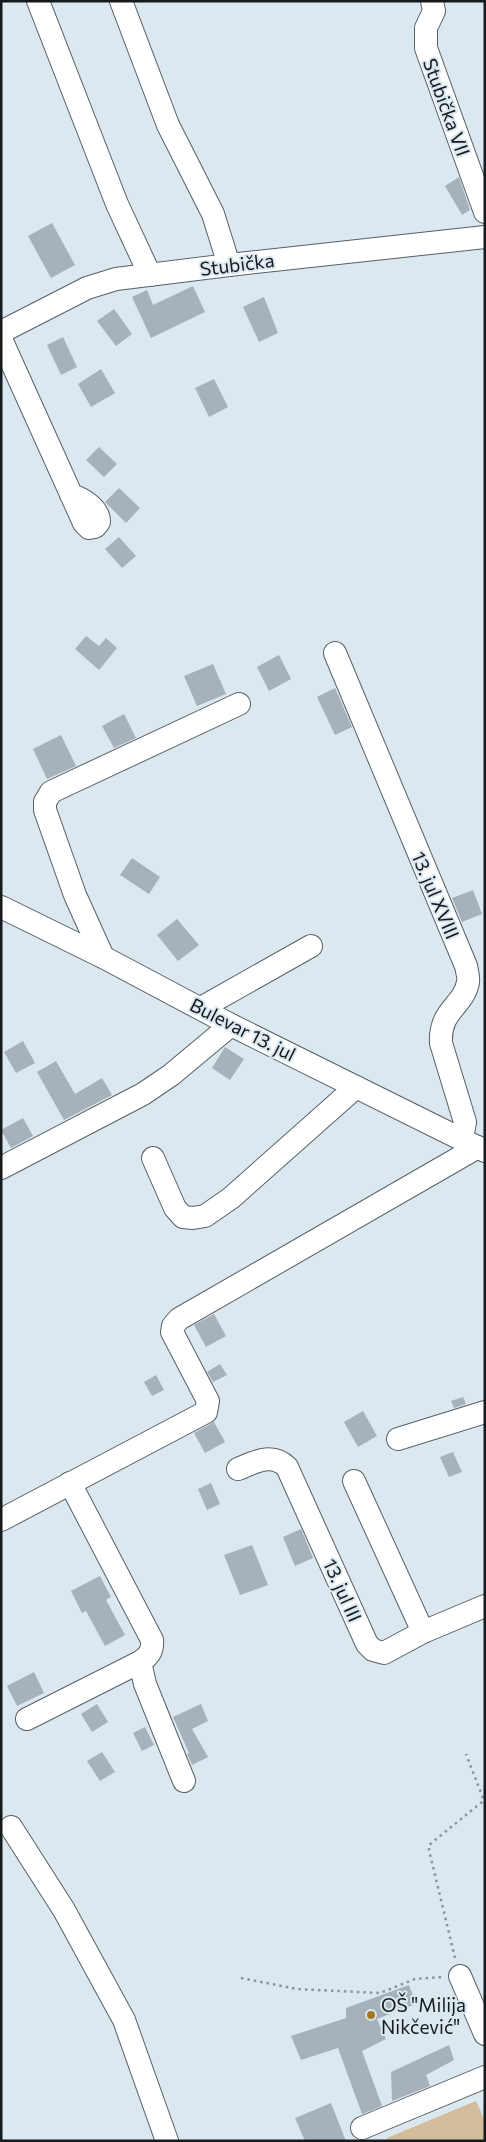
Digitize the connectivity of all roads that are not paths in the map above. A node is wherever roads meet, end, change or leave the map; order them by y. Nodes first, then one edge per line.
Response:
1 (38, 1) edge
2 (121, 1) edge
3 (432, 1) edge
4 (485, 212) edge
5 (485, 237) edge
6 (229, 265) junction
7 (150, 275) junction
8 (1, 332) edge
9 (1, 339) edge
10 (71, 495) dead end
11 (335, 653) dead end
12 (239, 704) dead end
13 (1, 907) edge
14 (311, 946) dead end
15 (103, 957) junction
16 (201, 1008) junction
17 (231, 1025) junction
18 (356, 1087) junction
19 (475, 1146) edge
20 (153, 1158) dead end
21 (1, 1168) edge
22 (485, 1412) edge
23 (398, 1439) dead end
24 (238, 1469) dead end
25 (354, 1481) dead end
26 (70, 1483) junction
27 (1, 1520) edge
28 (485, 1606) edge
29 (423, 1632) junction
30 (140, 1662) junction
31 (26, 1719) dead end
32 (184, 1781) dead end
33 (11, 1827) dead end
34 (460, 1976) road end
35 (485, 2034) edge
36 (485, 2077) edge
37 (362, 2128) dead end
38 (167, 2141) edge

1 - 7 street
2 - 6 street
3 - 4 street, Stubička VII
5 - 6 street, Stubička
6 - 7 street, Stubička
7 - 8 street, Stubička
9 - 10 street
11 - 19 street, 13. jul XVIII
12 - 15 street
13 - 15 street, Bulevar 13. jul
14 - 16 street
15 - 16 street, Bulevar 13. jul
16 - 17 street, Bulevar 13. jul
17 - 18 street, Bulevar 13. jul
17 - 21 street
18 - 19 street, Bulevar 13. jul
18 - 20 street
19 - 26 street
22 - 23 street
24 - 29 street, 13. jul III
25 - 29 street
26 - 27 street
26 - 30 street
28 - 29 street, 13. jul III
30 - 31 street
30 - 32 street
33 - 38 street
34 - 35 street
36 - 37 street

